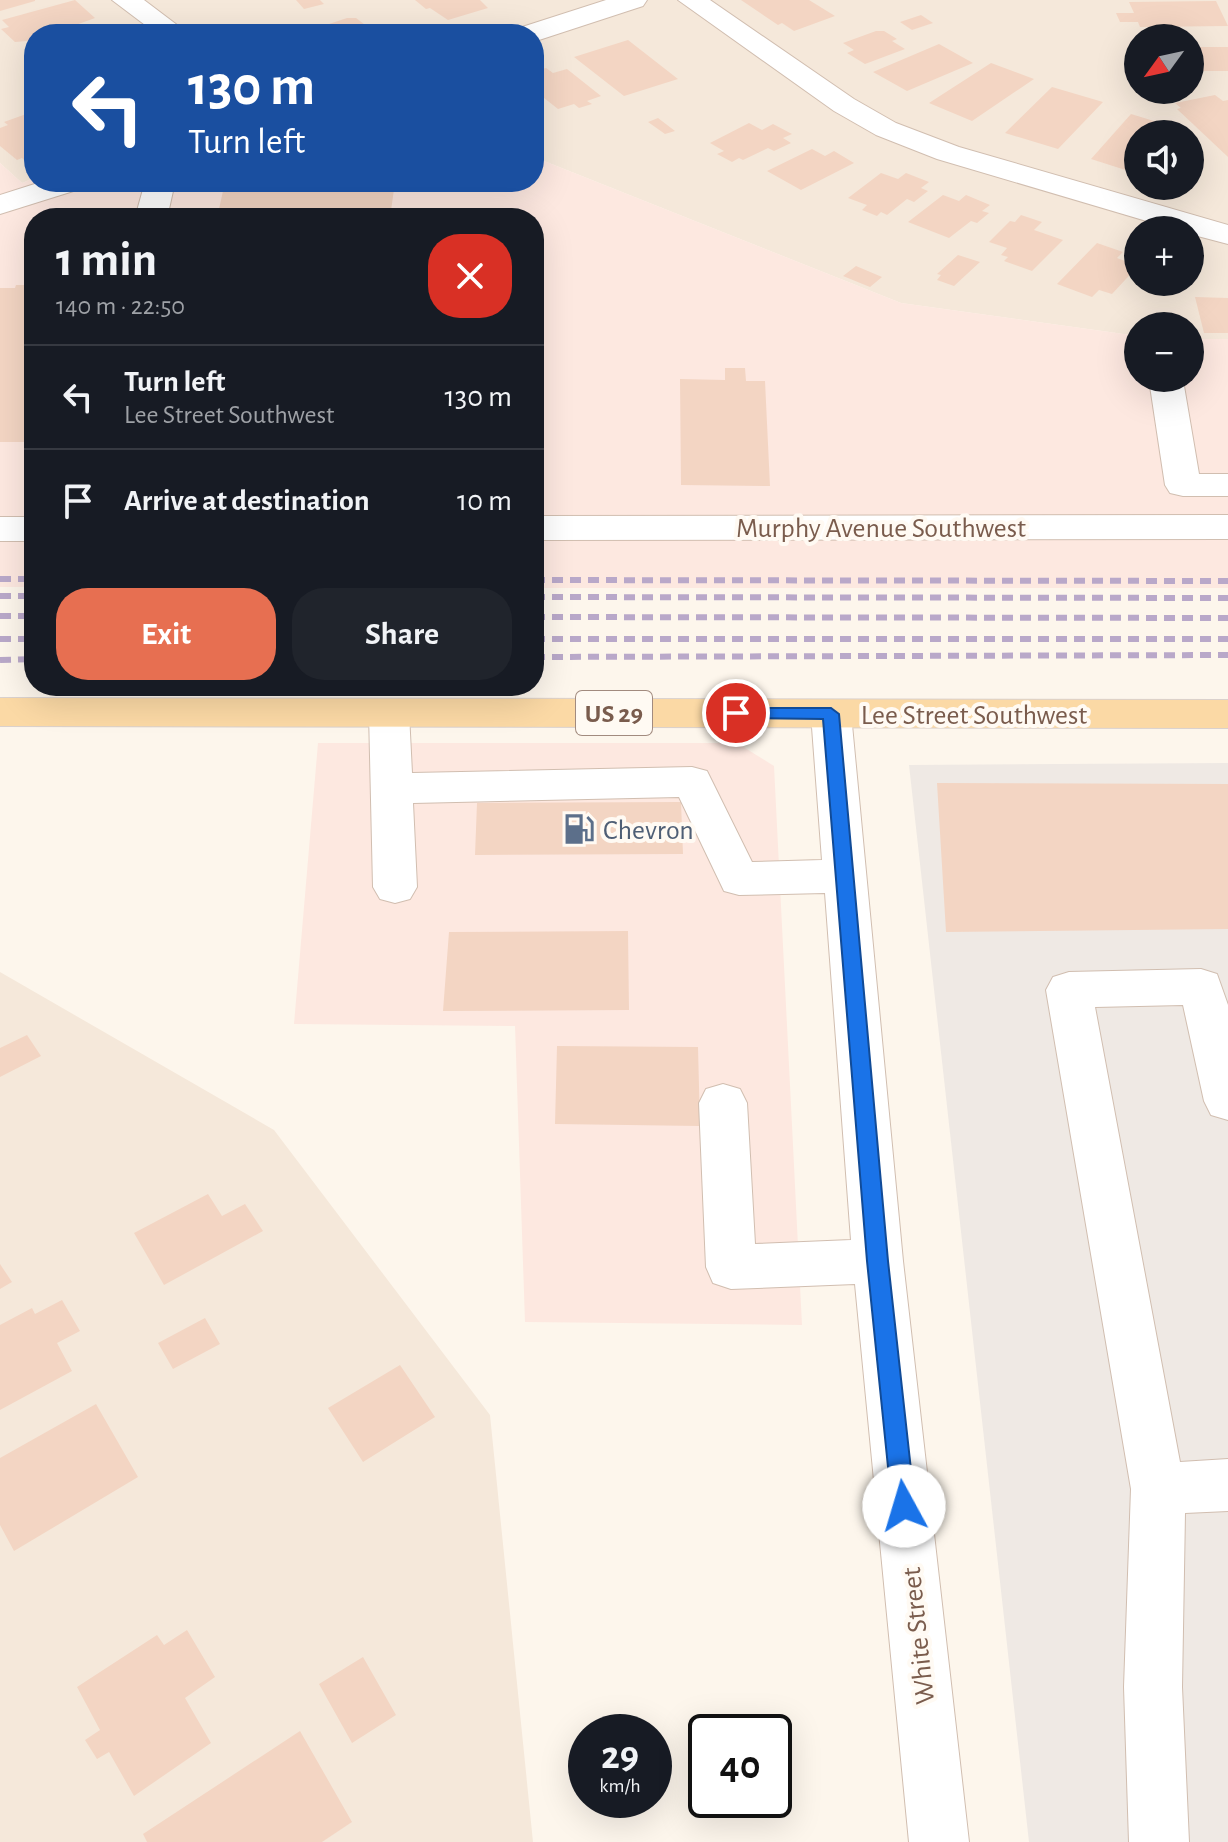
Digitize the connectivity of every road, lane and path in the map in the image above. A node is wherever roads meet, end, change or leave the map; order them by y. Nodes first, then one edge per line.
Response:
1 (126, 0) edge
2 (633, 0) edge
3 (692, 0) edge
4 (161, 24) edge
5 (544, 29) edge
6 (56, 196) edge
7 (1228, 202) edge
8 (0, 205) edge
9 (1164, 216) edge
10 (1189, 216) edge
11 (1204, 228) edge
12 (1228, 235) edge
13 (1168, 392) edge
14 (1183, 485) junction
15 (1228, 485) edge
16 (1211, 527) edge
17 (544, 528) edge
18 (0, 529) edge
19 (24, 529) edge
20 (0, 712) edge
21 (389, 713) junction
22 (831, 714) junction
23 (1228, 714) edge
24 (392, 788) junction
25 (845, 876) junction
26 (395, 887) dead end
27 (1215, 987) edge
28 (1228, 1101) edge
29 (723, 1103) dead end
30 (878, 1261) junction
31 (1228, 1485) edge
32 (1158, 1489) junction
33 (939, 1842) edge
34 (1159, 1842) edge

1 - 4 street
2 - 5 street
3 - 9 street
6 - 8 street
7 - 10 street
11 - 12 street
13 - 14 street
14 - 15 street
14 - 16 street
16 - 17 street, Murphy Avenue Southwest
18 - 19 street
20 - 21 main road, Lee Street Southwest / US 29
21 - 22 main road, Lee Street Southwest / US 29
21 - 24 street
22 - 23 main road, Lee Street Southwest / US 29
22 - 25 street, White Street
24 - 25 street
24 - 26 street
25 - 30 street, White Street
27 - 28 street
27 - 32 street
29 - 30 street
30 - 33 street, White Street
31 - 32 street
32 - 34 street

